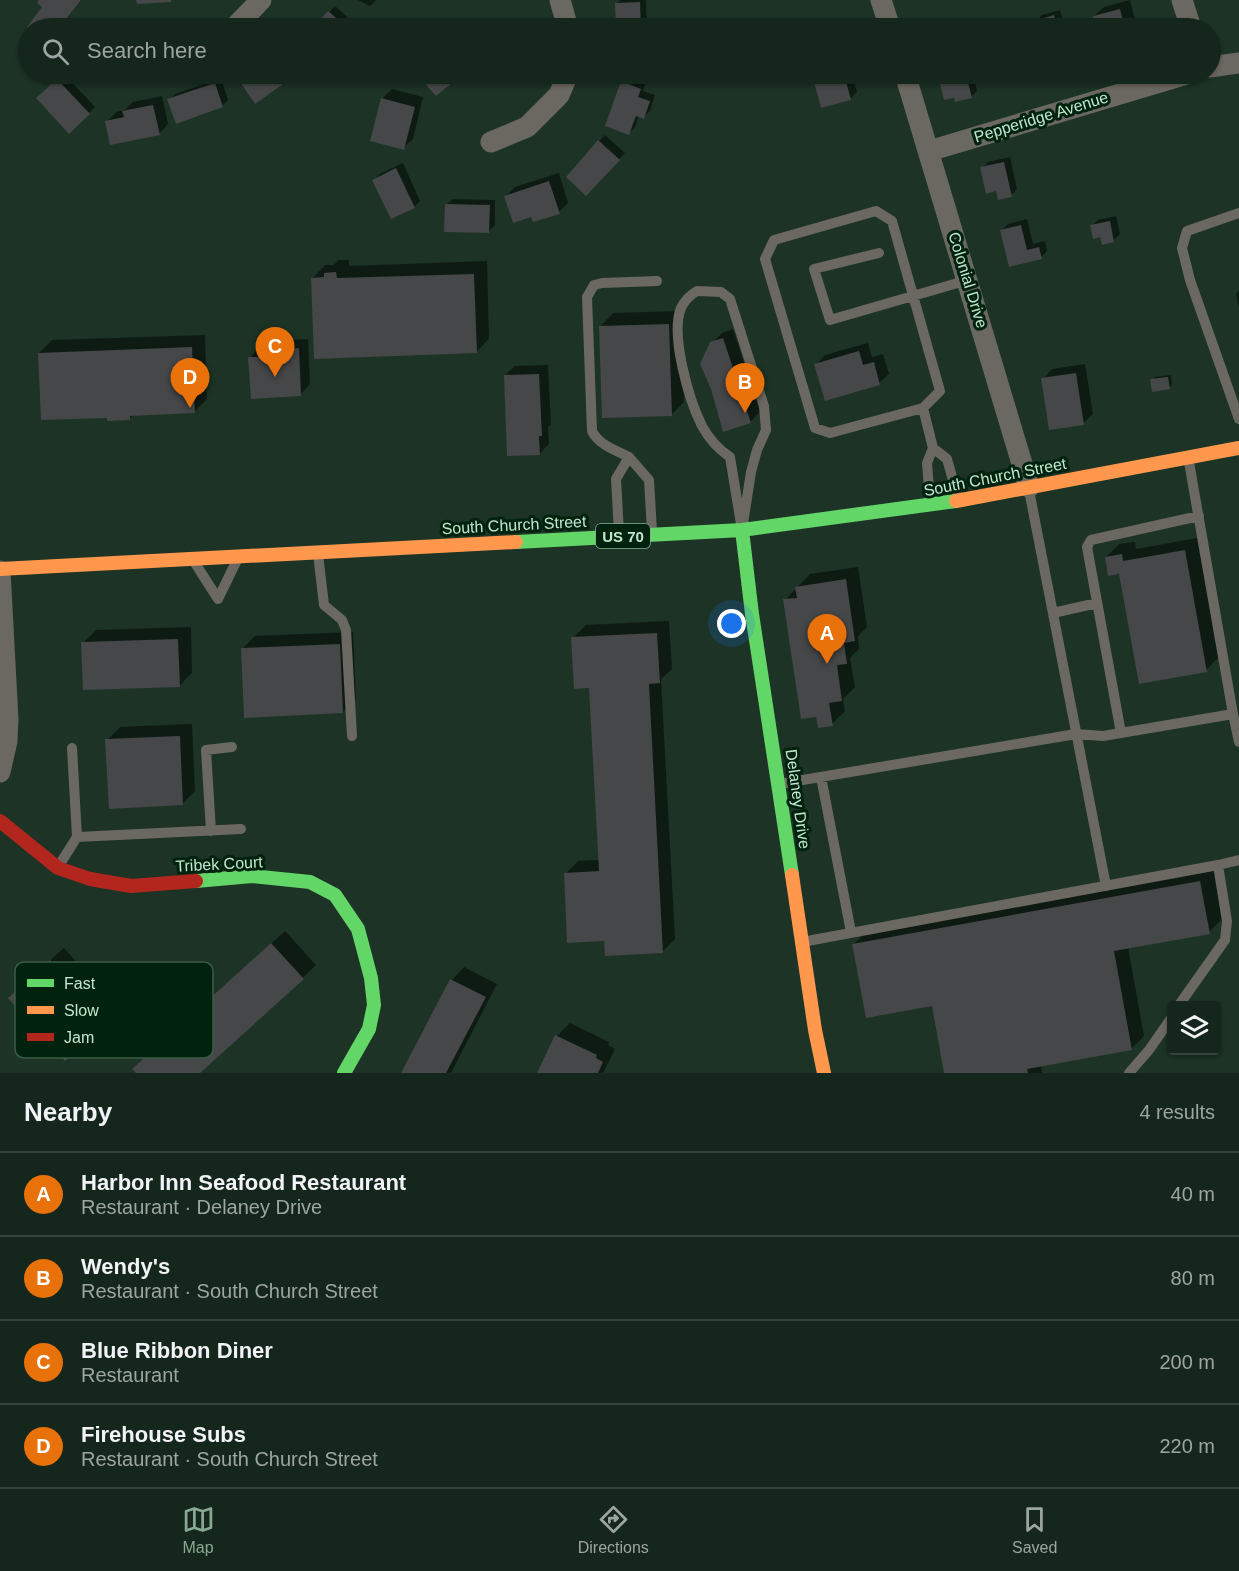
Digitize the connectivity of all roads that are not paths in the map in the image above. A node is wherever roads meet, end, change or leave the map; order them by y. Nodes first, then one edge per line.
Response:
1 (261, 0) edge
2 (560, 0) edge
3 (881, 0) edge
4 (1182, 0) edge
5 (244, 18) edge
6 (564, 18) edge
7 (887, 18) edge
8 (1188, 18) edge
9 (1239, 63) edge
10 (1221, 65) edge
11 (564, 84) edge
12 (908, 84) edge
13 (1153, 84) edge
14 (490, 142) dead end
15 (929, 151) junction
16 (1239, 213) edge
17 (879, 253) dead end
18 (968, 280) junction
19 (657, 281) dead end
20 (914, 296) junction
21 (923, 408) junction
22 (1239, 419) edge
23 (933, 448) junction
24 (1239, 448) edge
25 (629, 457) junction
26 (1188, 458) junction
27 (1029, 487) junction
28 (958, 502) junction
29 (931, 506) junction
30 (1199, 516) junction
31 (742, 530) junction
32 (652, 535) junction
33 (619, 536) junction
34 (317, 551) junction
35 (239, 555) junction
36 (192, 558) junction
37 (0, 570) edge
38 (1097, 603) junction
39 (1053, 614) junction
40 (4, 709) edge
41 (1233, 714) junction
42 (1121, 733) junction
43 (1076, 734) junction
44 (352, 736) dead end
45 (1239, 742) edge
46 (232, 747) dead end
47 (72, 748) dead end
48 (0, 772) edge
49 (821, 777) junction
50 (779, 784) junction
51 (0, 821) edge
52 (241, 829) dead end
53 (210, 831) junction
54 (77, 837) junction
55 (1239, 860) edge
56 (1218, 865) junction
57 (58, 868) junction
58 (1106, 886) junction
59 (851, 933) junction
60 (802, 942) junction
61 (1182, 1001) edge
62 (1167, 1024) edge
63 (344, 1073) edge
64 (824, 1073) edge
65 (1129, 1073) edge

1 - 5 street
2 - 6 street
3 - 7 street
4 - 8 street
9 - 10 street
11 - 14 street
12 - 15 street, Colonial Drive
13 - 15 street, Pepperidge Avenue
15 - 18 street, Colonial Drive
16 - 22 lane
17 - 20 lane
18 - 20 lane
18 - 27 street, Colonial Drive
19 - 25 lane
20 - 21 lane
20 - 21 lane
21 - 23 lane
23 - 28 lane
23 - 29 lane
24 - 26 main road, South Church Street / US 70
25 - 32 lane
25 - 33 lane
26 - 27 main road, South Church Street / US 70
26 - 30 lane
27 - 28 main road, South Church Street / US 70
27 - 39 lane
28 - 29 main road, South Church Street / US 70
29 - 31 main road, South Church Street / US 70
30 - 38 lane
30 - 41 lane
31 - 31 lane
31 - 32 main road, South Church Street / US 70
31 - 50 main road, Delaney Drive
32 - 33 main road, South Church Street / US 70
33 - 34 main road, South Church Street / US 70
34 - 35 main road, South Church Street / US 70
34 - 44 lane
35 - 36 main road, South Church Street / US 70
35 - 36 lane
36 - 37 main road, South Church Street / US 70
37 - 40 street
38 - 39 lane
38 - 42 lane
39 - 43 lane
40 - 48 street
41 - 42 lane
41 - 45 lane
42 - 43 lane
43 - 49 lane
43 - 58 lane
46 - 53 lane
47 - 54 lane
49 - 50 lane
49 - 59 lane
50 - 60 main road, Delaney Drive
51 - 57 main road, Tribek Court
52 - 53 lane
53 - 54 lane
54 - 57 lane
55 - 56 lane
56 - 58 lane
56 - 61 lane
57 - 63 main road, Tribek Court
58 - 59 lane
59 - 60 lane
60 - 64 main road, Delaney Drive
62 - 65 lane

